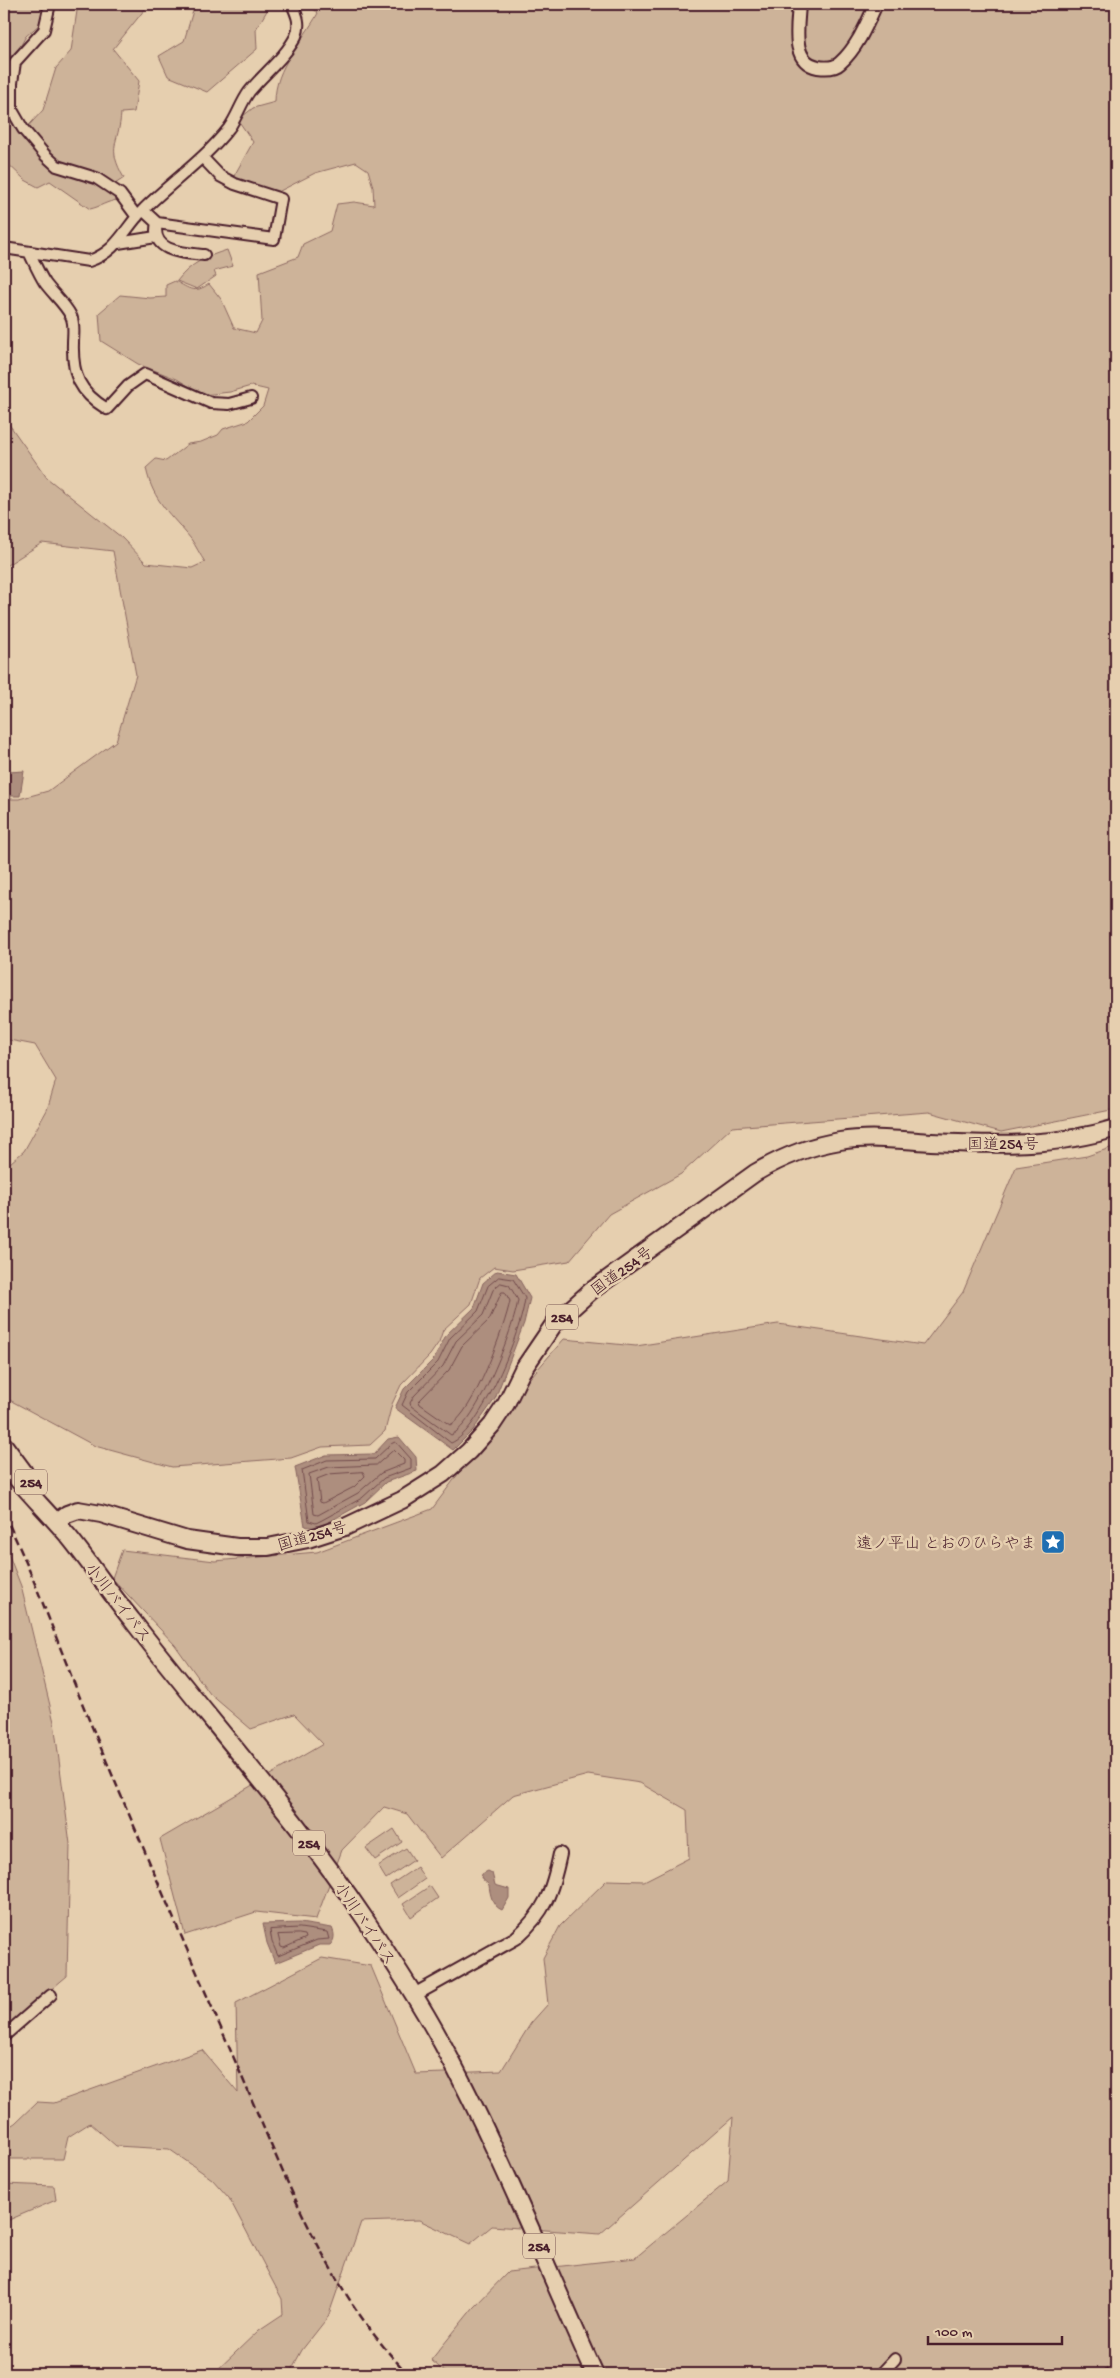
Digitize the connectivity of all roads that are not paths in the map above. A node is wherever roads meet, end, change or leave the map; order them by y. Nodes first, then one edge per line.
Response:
1 (50, 4) edge
2 (292, 4) edge
3 (799, 4) edge
4 (876, 4) edge
5 (202, 157) junction
6 (140, 213) junction
7 (157, 223) junction
8 (156, 237) junction
9 (118, 243) junction
10 (4, 248) edge
11 (29, 252) junction
12 (204, 255) dead end
13 (251, 398) dead end
14 (1116, 1128) edge
15 (4, 1445) edge
16 (4, 1463) edge
17 (56, 1522) junction
18 (560, 1854) dead end
19 (51, 1995) dead end
20 (414, 1995) junction
21 (4, 2036) edge
22 (895, 2359) dead end
23 (595, 2374) edge
24 (881, 2374) edge

1 - 6 street
2 - 5 street
3 - 4 street
5 - 6 street
5 - 7 street
6 - 7 street
6 - 9 street
7 - 8 street
8 - 9 street
8 - 12 street
9 - 11 street
10 - 11 street
11 - 13 street
14 - 17 highway, 国道254号 / 254
15 - 17 highway, 254
16 - 17 highway, 254
17 - 20 highway, 小川バイパス / 254
18 - 20 street
19 - 21 street
20 - 23 highway, 小川バイパス / 254
22 - 24 street

